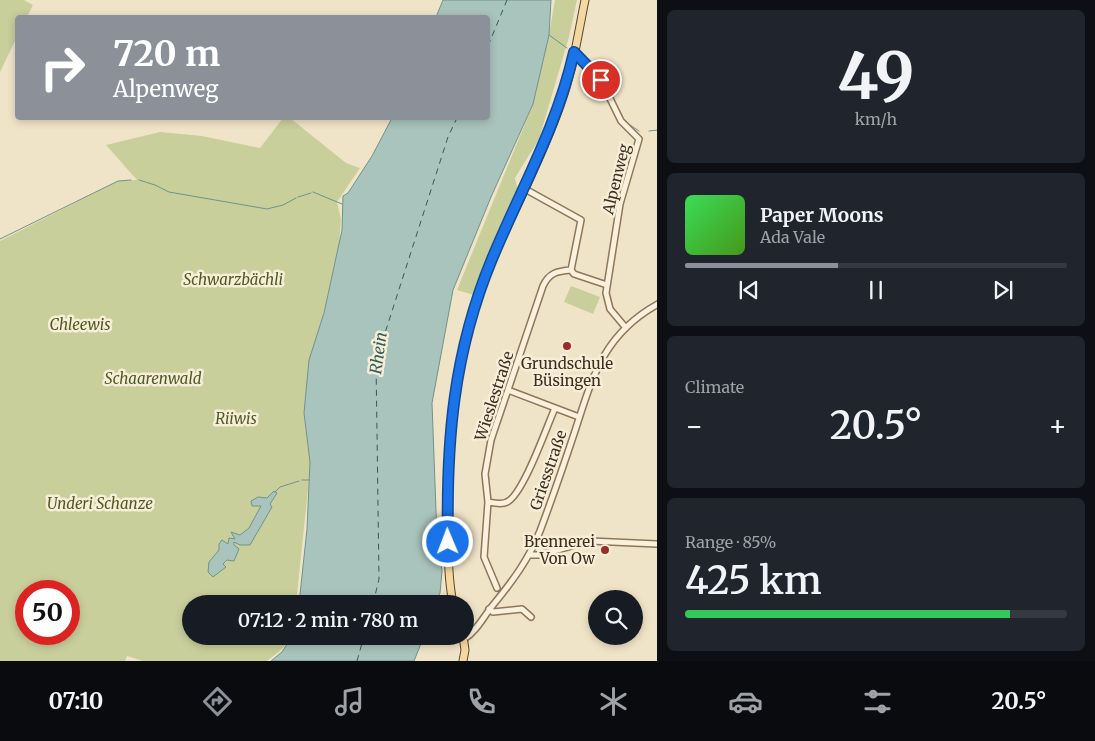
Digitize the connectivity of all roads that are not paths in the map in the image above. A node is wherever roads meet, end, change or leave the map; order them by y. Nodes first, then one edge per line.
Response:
1 (585, 0) edge
2 (574, 52) junction
3 (525, 189) junction
4 (571, 270) junction
5 (607, 284) junction
6 (657, 305) edge
7 (626, 328) junction
8 (508, 390) junction
9 (555, 408) junction
10 (579, 417) junction
11 (488, 502) junction
12 (657, 544) edge
13 (529, 555) junction
14 (497, 588) dead end
15 (452, 595) edge
16 (489, 610) junction
17 (531, 616) dead end
18 (474, 630) edge
19 (463, 645) edge
20 (463, 661) edge

1 - 2 main road
2 - 3 main road
2 - 5 street, Alpenweg
3 - 4 street
3 - 15 main road
4 - 5 street
4 - 8 street, Wieslestraße
5 - 7 street, Alpenweg
6 - 7 street, Griesstraße
7 - 10 street, Griesstraße
8 - 9 street
8 - 11 street, Wieslestraße
9 - 10 street
9 - 11 street
10 - 13 street, Griesstraße
11 - 14 street, Wieslestraße
12 - 13 street
13 - 16 street, Griesstraße
16 - 17 street
16 - 18 street, Griesstraße
19 - 20 main road

